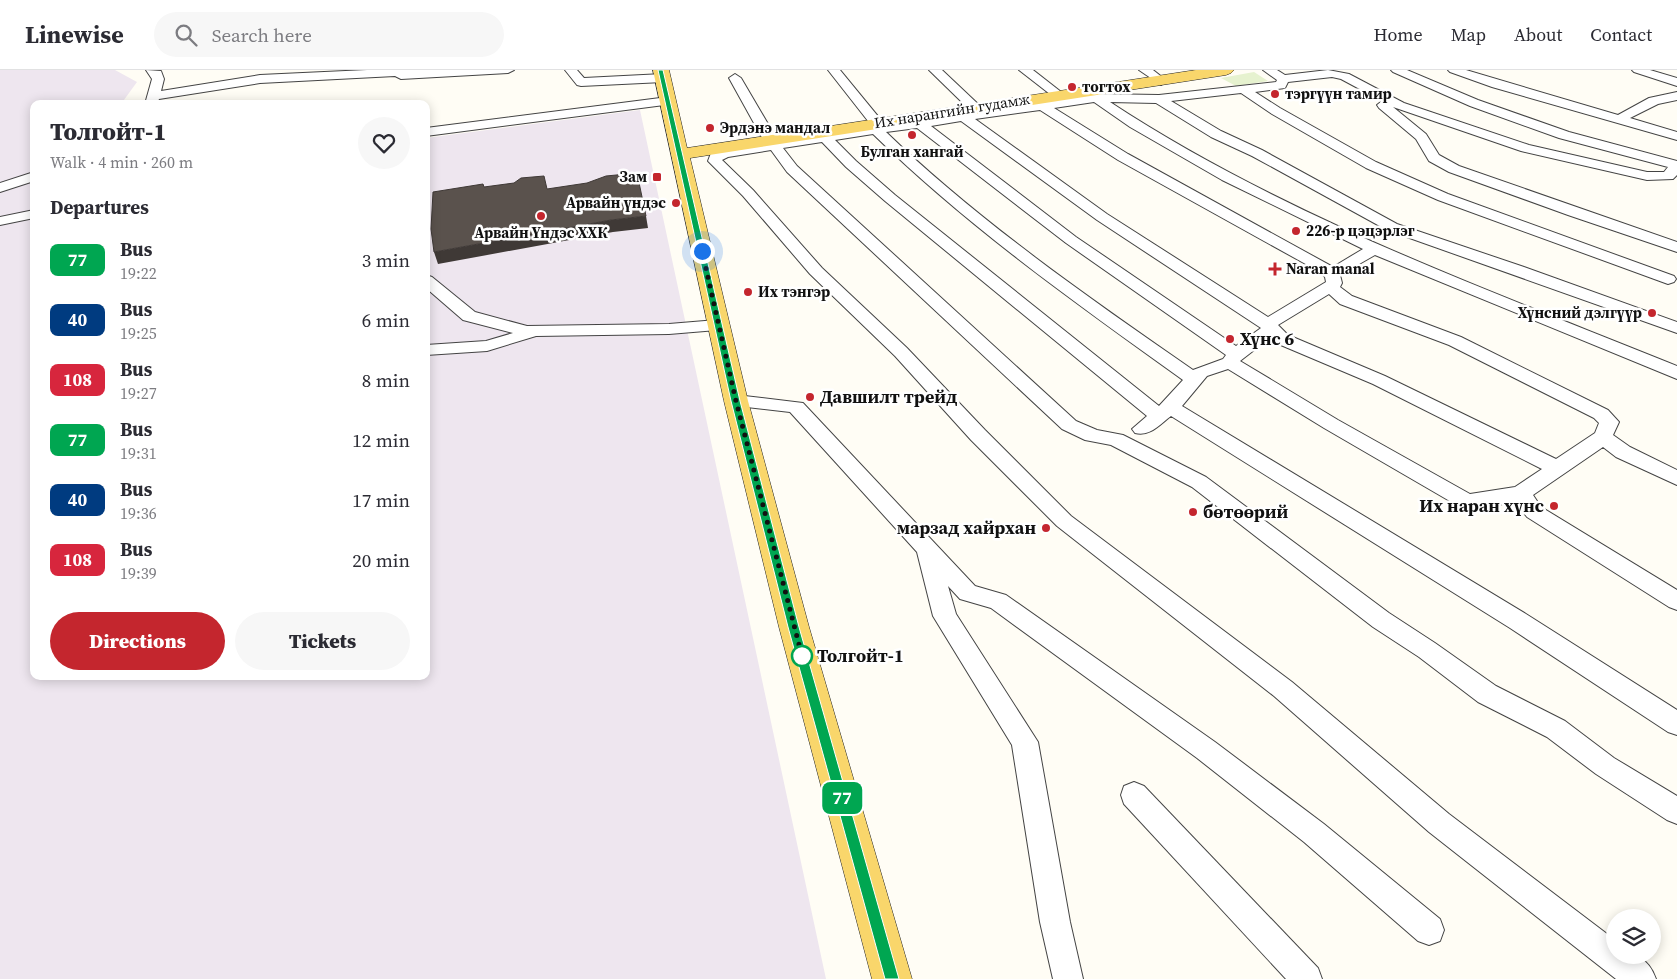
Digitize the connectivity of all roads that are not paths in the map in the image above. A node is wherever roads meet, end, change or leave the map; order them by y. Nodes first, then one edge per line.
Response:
1 (152, 70) edge
2 (508, 70) edge
3 (571, 70) edge
4 (834, 70) edge
5 (935, 70) edge
6 (1026, 70) edge
7 (1146, 70) edge
8 (1226, 70) edge
9 (1269, 70) edge
10 (1398, 70) edge
11 (1454, 70) edge
12 (1638, 70) edge
13 (415, 74) junction
14 (735, 78) dead end
15 (1283, 79) junction
16 (1161, 81) junction
17 (1677, 82) edge
18 (664, 83) edge
19 (355, 84) dead end
20 (1362, 86) junction
21 (1244, 90) junction
22 (1059, 95) junction
23 (1677, 96) edge
24 (1096, 98) junction
25 (1159, 99) junction
26 (152, 100) edge
27 (1043, 106) junction
28 (970, 112) junction
29 (1619, 119) junction
30 (920, 124) junction
31 (874, 126) junction
32 (430, 131) edge
33 (823, 134) junction
34 (1677, 136) edge
35 (772, 143) junction
36 (726, 150) junction
37 (679, 154) junction
38 (1675, 170) edge
39 (1647, 176) junction
40 (30, 177) edge
41 (0, 188) edge
42 (1671, 188) dead end
43 (30, 215) edge
44 (0, 222) edge
45 (1677, 247) edge
46 (1374, 249) junction
47 (1330, 280) junction
48 (1668, 280) dead end
49 (430, 283) edge
50 (1268, 324) junction
51 (717, 325) junction
52 (1677, 328) edge
53 (544, 331) junction
54 (430, 350) edge
55 (1232, 358) junction
56 (1677, 373) edge
57 (1195, 380) junction
58 (736, 401) junction
59 (1165, 412) junction
60 (1142, 429) dead end
61 (1603, 437) junction
62 (1559, 468) junction
63 (1677, 478) edge
64 (1520, 494) junction
65 (927, 550) junction
66 (1677, 601) edge
67 (1677, 724) edge
68 (1134, 795) dead end
69 (1677, 811) edge
70 (1429, 930) dead end
71 (892, 979) edge
72 (1068, 979) edge
73 (1307, 979) edge
74 (1641, 979) edge

1 - 26 street
2 - 13 street
3 - 18 street
4 - 31 street
5 - 28 street
6 - 22 street
7 - 16 street
8 - 16 main road, Их нарангийн гудамж
9 - 15 street
10 - 38 street
11 - 29 street
12 - 17 street
13 - 19 street
13 - 26 street
14 - 35 street
15 - 20 street
15 - 21 street
16 - 22 main road, Их нарангийн гудамж
18 - 32 street
18 - 37 main road
20 - 39 street
20 - 45 street
21 - 25 street
21 - 48 street
22 - 28 main road, Их нарангийн гудамж
23 - 29 street
24 - 25 street
24 - 27 street
24 - 46 street
25 - 52 street
27 - 28 street
27 - 47 street
28 - 30 street
28 - 31 main road, Их нарангийн гудамж
28 - 50 street
29 - 34 street
30 - 31 street
30 - 55 street
31 - 33 main road, Их нарангийн гудамж
31 - 57 street
33 - 35 main road, Их нарангийн гудамж
33 - 59 street
35 - 36 main road, Их нарангийн гудамж
35 - 69 street
36 - 37 main road, Их нарангийн гудамж
36 - 74 street
37 - 51 main road
38 - 39 street
39 - 42 street
40 - 41 street
43 - 44 street
46 - 47 street
46 - 56 street
47 - 50 street
47 - 61 street
49 - 53 street
50 - 55 street
50 - 62 street
51 - 53 street
51 - 58 main road
53 - 54 street
55 - 57 street
55 - 64 street
57 - 59 street
58 - 65 street
58 - 71 main road
59 - 60 street
59 - 67 street
61 - 62 street
61 - 63 street
62 - 64 street
64 - 66 street
65 - 70 street
65 - 72 street
68 - 73 street

